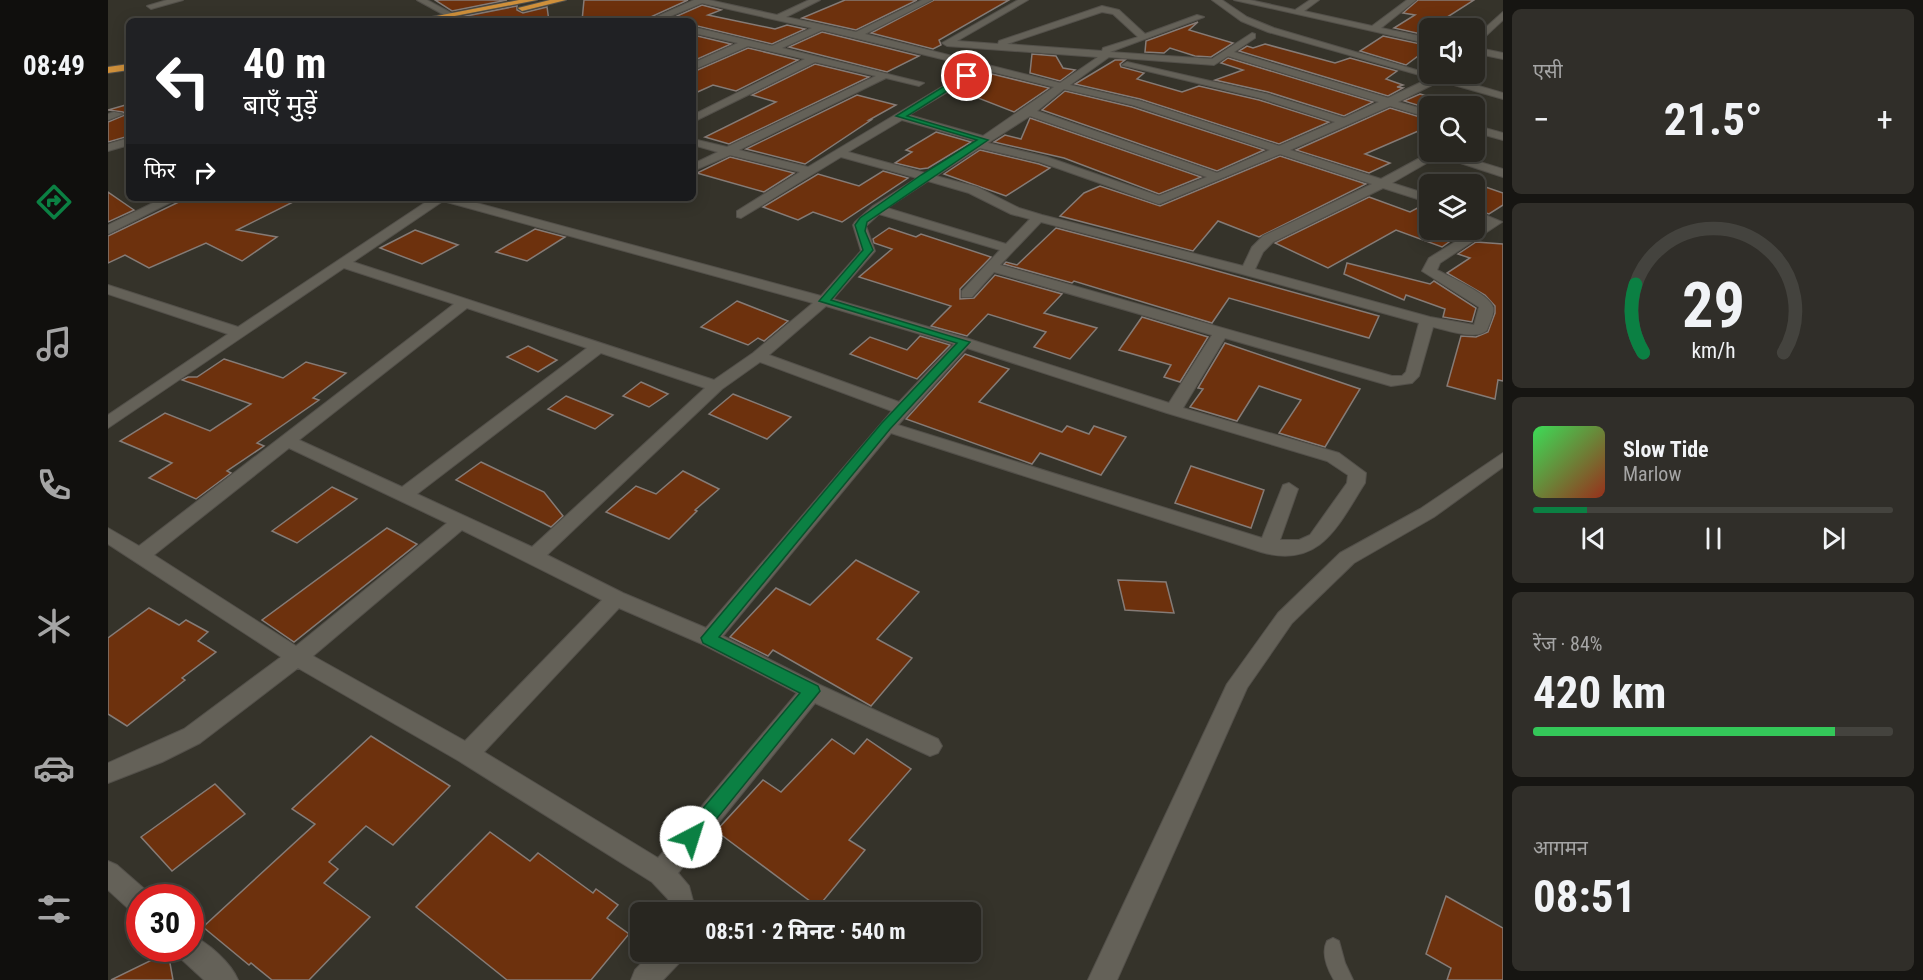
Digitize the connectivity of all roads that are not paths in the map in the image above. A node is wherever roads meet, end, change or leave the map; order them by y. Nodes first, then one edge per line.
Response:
1 (179, 0) edge
2 (422, 0) edge
3 (533, 0) edge
4 (562, 0) edge
5 (700, 0) edge
6 (816, 0) edge
7 (928, 0) edge
8 (1024, 0) edge
9 (1216, 0) edge
10 (1238, 0) edge
11 (1315, 0) edge
12 (1412, 0) edge
13 (151, 6) dead end
14 (1296, 13) junction
15 (1503, 15) edge
16 (779, 17) junction
17 (1200, 17) dead end
18 (451, 18) edge
19 (659, 18) edge
20 (1492, 26) junction
21 (822, 27) junction
22 (1503, 28) edge
23 (1374, 29) junction
24 (696, 31) edge
25 (1485, 33) edge
26 (857, 35) junction
27 (1252, 36) dead end
28 (1143, 38) junction
29 (1419, 39) edge
30 (746, 43) junction
31 (948, 43) junction
32 (995, 46) junction
33 (773, 49) junction
34 (1485, 52) edge
35 (930, 53) junction
36 (1227, 53) junction
37 (1102, 56) junction
38 (1503, 56) edge
39 (813, 58) junction
40 (126, 61) edge
41 (108, 64) edge
42 (696, 66) edge
43 (984, 66) junction
44 (126, 68) edge
45 (1419, 69) edge
46 (108, 70) edge
47 (885, 75) junction
48 (919, 83) dead end
49 (1427, 84) edge
50 (1468, 84) edge
51 (1062, 86) junction
52 (1503, 96) edge
53 (1389, 102) junction
54 (696, 111) edge
55 (1029, 112) junction
56 (1419, 112) edge
57 (705, 113) junction
58 (900, 116) junction
59 (696, 118) edge
60 (1343, 122) junction
61 (1485, 132) edge
62 (1503, 137) edge
63 (126, 142) edge
64 (981, 142) junction
65 (696, 143) edge
66 (108, 148) edge
67 (1284, 149) junction
68 (728, 151) junction
69 (839, 153) junction
70 (1420, 162) edge
71 (1469, 162) edge
72 (696, 167) edge
73 (808, 171) junction
74 (1503, 173) edge
75 (925, 176) junction
76 (1218, 177) junction
77 (1383, 183) junction
78 (1419, 195) edge
79 (167, 201) edge
80 (437, 201) edge
81 (453, 201) edge
82 (877, 209) junction
83 (741, 214) dead end
84 (1038, 218) junction
85 (1485, 218) edge
86 (1500, 223) edge
87 (108, 230) edge
88 (1010, 249) junction
89 (342, 263) junction
90 (991, 267) junction
91 (1247, 271) junction
92 (108, 289) edge
93 (967, 294) dead end
94 (824, 301) junction
95 (465, 303) junction
96 (1427, 321) junction
97 (240, 333) junction
98 (1220, 334) junction
99 (964, 342) junction
100 (599, 347) junction
101 (758, 356) junction
102 (716, 386) junction
103 (902, 409) junction
104 (1173, 410) junction
105 (108, 423) edge
106 (885, 426) junction
107 (287, 441) junction
108 (1503, 459) edge
109 (1289, 489) dead end
110 (403, 496) junction
111 (460, 522) junction
112 (108, 535) edge
113 (1268, 547) junction
114 (141, 555) junction
115 (534, 556) junction
116 (616, 598) junction
117 (709, 638) junction
118 (297, 657) junction
119 (812, 691) junction
120 (930, 746) dead end
121 (467, 754) junction
122 (108, 773) edge
123 (108, 873) edge
124 (661, 874) junction
125 (126, 889) edge
126 (684, 902) edge
127 (1333, 947) dead end
128 (204, 962) edge
129 (661, 962) edge
130 (224, 980) edge
131 (645, 980) edge
132 (1102, 980) edge
133 (1344, 980) edge

1 - 13 street
2 - 18 street
3 - 18 highway
4 - 18 highway
5 - 16 street
5 - 19 street
6 - 16 street
7 - 26 street
8 - 31 street
9 - 45 street
10 - 14 street
11 - 14 street
12 - 23 street
14 - 23 street
15 - 20 street
16 - 21 street
17 - 28 street
20 - 22 street
20 - 25 street
21 - 26 street
21 - 33 street
23 - 29 street
24 - 30 street
26 - 35 street
27 - 36 street
28 - 32 street
28 - 37 street
30 - 33 street
30 - 42 street
31 - 32 street
31 - 35 street
32 - 37 street
33 - 39 street
34 - 38 street
35 - 43 street
36 - 37 street
36 - 53 street
37 - 51 street
37 - 60 street
39 - 47 street
39 - 57 street
40 - 41 highway
43 - 51 street
43 - 58 street
44 - 46 highway
47 - 48 street
47 - 68 street
49 - 53 street
50 - 52 street
51 - 55 street
51 - 67 street
53 - 56 street
53 - 60 street
54 - 57 street
55 - 64 street
55 - 76 street
57 - 59 street
58 - 64 street
58 - 69 street
60 - 67 street
61 - 62 street
63 - 66 street
64 - 75 street
64 - 76 street
65 - 68 street
67 - 76 street
67 - 77 street
68 - 72 street
68 - 73 street
69 - 73 street
69 - 75 street
70 - 77 street
71 - 74 street
73 - 83 street
75 - 82 street
75 - 84 street
77 - 78 street
77 - 91 street
79 - 87 street
80 - 89 street
81 - 94 street
82 - 88 street
82 - 94 street
84 - 88 street
84 - 91 street
85 - 86 street
86 - 96 street
88 - 90 street
89 - 95 street
89 - 97 street
90 - 93 street
90 - 98 street
91 - 96 street
92 - 97 street
94 - 99 street
94 - 101 street
95 - 100 street
95 - 107 street
96 - 98 street
97 - 105 street
98 - 104 street
99 - 103 street
99 - 104 street
100 - 102 street
100 - 110 street
101 - 102 street
101 - 103 street
102 - 115 street
103 - 106 street
104 - 113 street
106 - 113 street
106 - 117 street
107 - 110 street
107 - 114 street
108 - 132 street
109 - 113 street
110 - 111 street
111 - 115 street
111 - 118 street
112 - 114 street
114 - 118 street
115 - 116 street
116 - 117 street
116 - 121 street
117 - 119 street
118 - 121 street
118 - 122 street
119 - 120 street
119 - 124 street
121 - 124 street
123 - 125 street
124 - 126 street
127 - 133 lane
128 - 130 street
129 - 131 street

